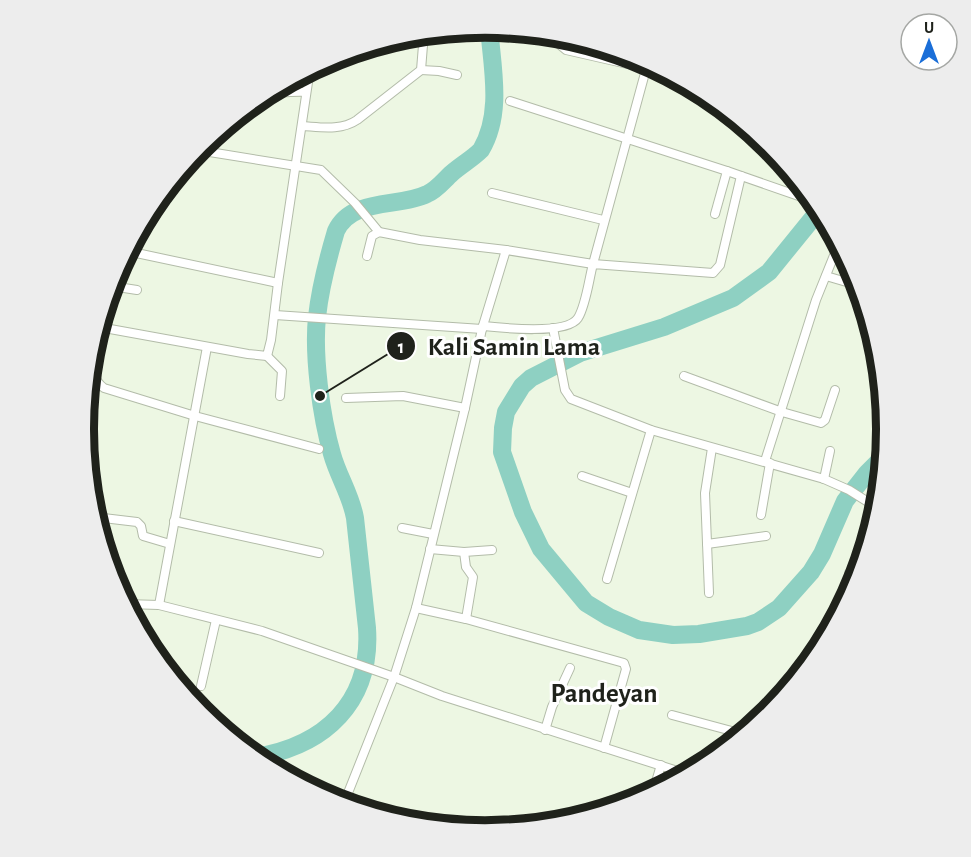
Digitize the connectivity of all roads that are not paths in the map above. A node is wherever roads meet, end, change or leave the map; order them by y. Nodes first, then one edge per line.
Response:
1 (423, 43) edge
2 (560, 45) edge
3 (613, 59) edge
4 (421, 70) junction
5 (645, 72) edge
6 (457, 75) dead end
7 (308, 81) edge
8 (306, 92) junction
9 (285, 93) edge
10 (510, 101) dead end
11 (302, 126) junction
12 (626, 139) junction
13 (209, 152) edge
14 (296, 166) junction
15 (727, 171) junction
16 (741, 176) junction
17 (492, 193) dead end
18 (801, 196) edge
19 (716, 214) dead end
20 (603, 220) junction
21 (379, 232) junction
22 (506, 250) junction
23 (137, 253) edge
24 (835, 254) edge
25 (367, 256) dead end
26 (593, 264) junction
27 (826, 276) junction
28 (278, 283) junction
29 (848, 283) edge
30 (121, 288) edge
31 (137, 290) dead end
32 (275, 315) junction
33 (482, 328) junction
34 (553, 328) junction
35 (108, 329) edge
36 (207, 347) junction
37 (267, 356) junction
38 (684, 376) dead end
39 (97, 383) edge
40 (835, 390) dead end
41 (280, 396) dead end
42 (346, 398) dead end
43 (465, 408) junction
44 (782, 412) junction
45 (195, 416) junction
46 (651, 430) junction
47 (712, 448) junction
48 (319, 449) dead end
49 (830, 451) dead end
50 (768, 462) junction
51 (582, 476) dead end
52 (824, 479) junction
53 (632, 493) junction
54 (869, 503) edge
55 (761, 515) dead end
56 (105, 518) edge
57 (174, 521) junction
58 (402, 528) dead end
59 (433, 534) junction
60 (766, 536) dead end
61 (170, 544) junction
62 (707, 544) junction
63 (430, 549) junction
64 (492, 550) dead end
65 (464, 552) junction
66 (320, 553) dead end
67 (607, 579) dead end
68 (709, 593) dead end
69 (137, 604) edge
70 (159, 605) junction
71 (416, 608) junction
72 (466, 619) junction
73 (216, 620) junction
74 (570, 668) dead end
75 (394, 676) junction
76 (201, 686) dead end
77 (672, 715) dead end
78 (545, 730) junction
79 (733, 731) edge
80 (604, 748) junction
81 (661, 765) junction
82 (675, 770) edge
83 (656, 780) edge
84 (347, 794) edge

1 - 4 street
2 - 3 street
4 - 6 street
4 - 11 street
5 - 12 street
7 - 8 street
8 - 9 street
8 - 11 street
10 - 12 street
11 - 14 street
12 - 15 street
12 - 20 street
13 - 14 street
14 - 21 street
14 - 28 street
15 - 16 street
15 - 19 street
16 - 18 street
16 - 26 street
17 - 20 street
20 - 26 street
21 - 22 street
21 - 25 street
22 - 26 street
22 - 33 street
23 - 28 street
24 - 27 street
26 - 34 street
27 - 29 street
27 - 44 street
28 - 32 street
30 - 31 street
32 - 33 street
32 - 37 street
33 - 34 street
33 - 43 street
34 - 46 street
35 - 36 street
36 - 37 street
36 - 45 street
37 - 41 street
38 - 44 street
39 - 45 street
40 - 44 street
42 - 43 street
43 - 59 street
44 - 50 street
45 - 48 street
45 - 57 street
46 - 47 street
46 - 53 street
47 - 50 street
47 - 62 street
49 - 52 street
50 - 52 street
50 - 55 street
51 - 53 street
52 - 54 street
53 - 67 street
56 - 61 street
57 - 61 street
57 - 66 street
58 - 59 street
59 - 63 street
60 - 62 street
61 - 70 street
62 - 68 street
63 - 65 street
63 - 71 street
64 - 65 street
65 - 72 street
69 - 70 street
70 - 73 street
71 - 72 street
71 - 75 street
72 - 80 street
73 - 75 street
73 - 76 street
74 - 78 street
75 - 78 street
75 - 84 street
77 - 79 street
78 - 80 street
80 - 81 street
81 - 82 street
81 - 83 street

